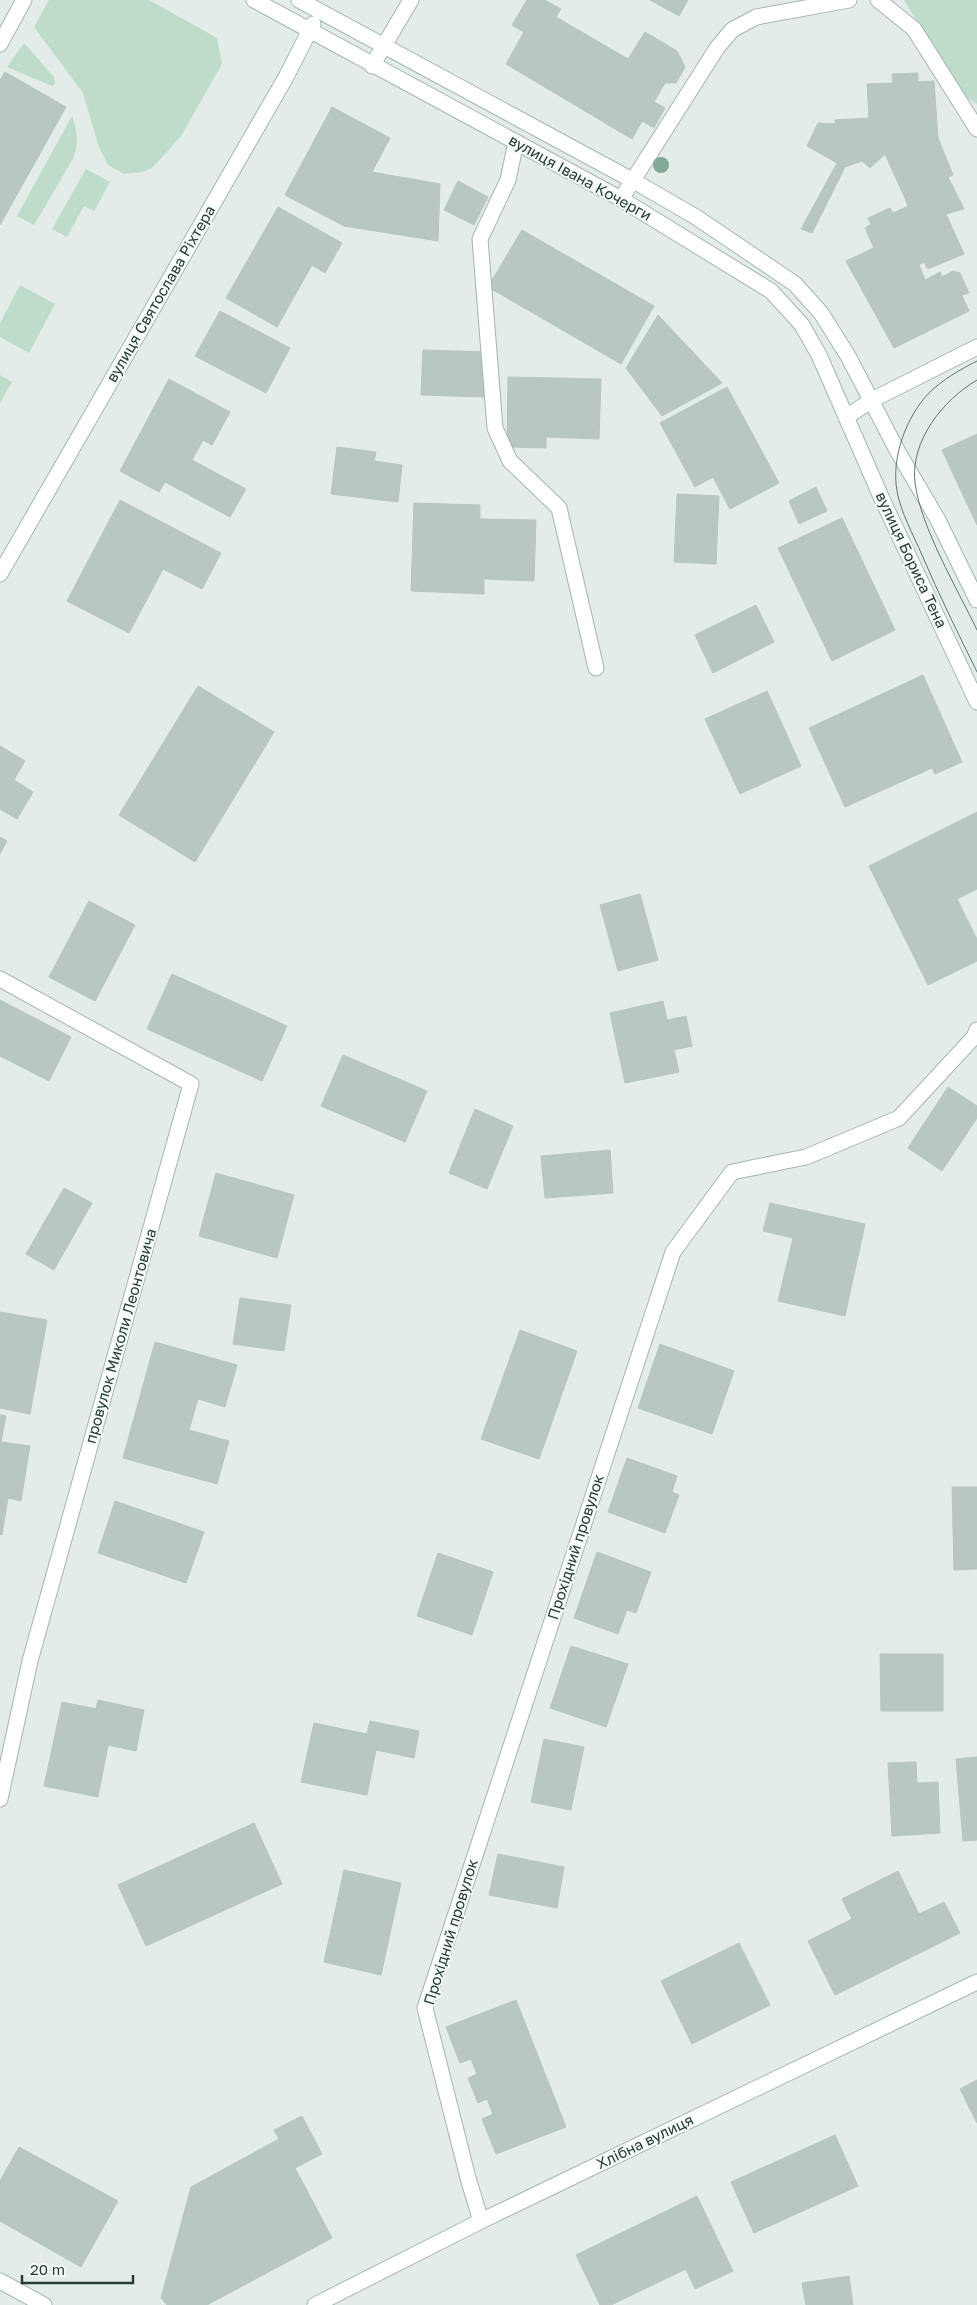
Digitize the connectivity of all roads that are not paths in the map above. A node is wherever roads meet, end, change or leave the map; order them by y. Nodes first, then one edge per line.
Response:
1 (24, 0) edge
2 (254, 0) edge
3 (299, 0) edge
4 (411, 0) edge
5 (849, 0) edge
6 (878, 0) edge
7 (319, 12) junction
8 (309, 31) junction
9 (0, 44) edge
10 (383, 47) junction
11 (372, 66) junction
12 (977, 129) edge
13 (516, 142) junction
14 (632, 180) junction
15 (621, 200) junction
16 (977, 347) edge
17 (872, 400) junction
18 (846, 418) junction
19 (0, 574) edge
20 (977, 600) edge
21 (596, 668) dead end
22 (977, 702) edge
23 (0, 979) edge
24 (977, 1030) edge
25 (0, 1799) edge
26 (977, 1982) edge
27 (481, 2221) junction
28 (0, 2281) edge
29 (44, 2305) edge
30 (314, 2305) edge

1 - 9 street
2 - 8 street, вулиця Івана Кочерги
3 - 7 street, вулиця Івана Кочерги
4 - 10 street
5 - 14 street
6 - 12 street
7 - 8 street, вулиця Святослава Ріхтера
7 - 10 street, вулиця Івана Кочерги
8 - 11 street, вулиця Івана Кочерги
8 - 19 street, вулиця Святослава Ріхтера
10 - 11 street
10 - 14 street, вулиця Івана Кочерги
11 - 13 street, вулиця Івана Кочерги
13 - 15 street, вулиця Івана Кочерги
13 - 21 street
14 - 15 street
14 - 17 street, вулиця Івана Кочерги
15 - 18 street, вулиця Івана Кочерги
16 - 17 street
17 - 18 street
17 - 20 street
18 - 22 street, вулиця Бориса Тена
23 - 25 street, провулок Миколи Леонтовича
24 - 27 street, Прохідний провулок
26 - 27 street, Хлібна вулиця
27 - 30 street, Хлібна вулиця
28 - 29 street

